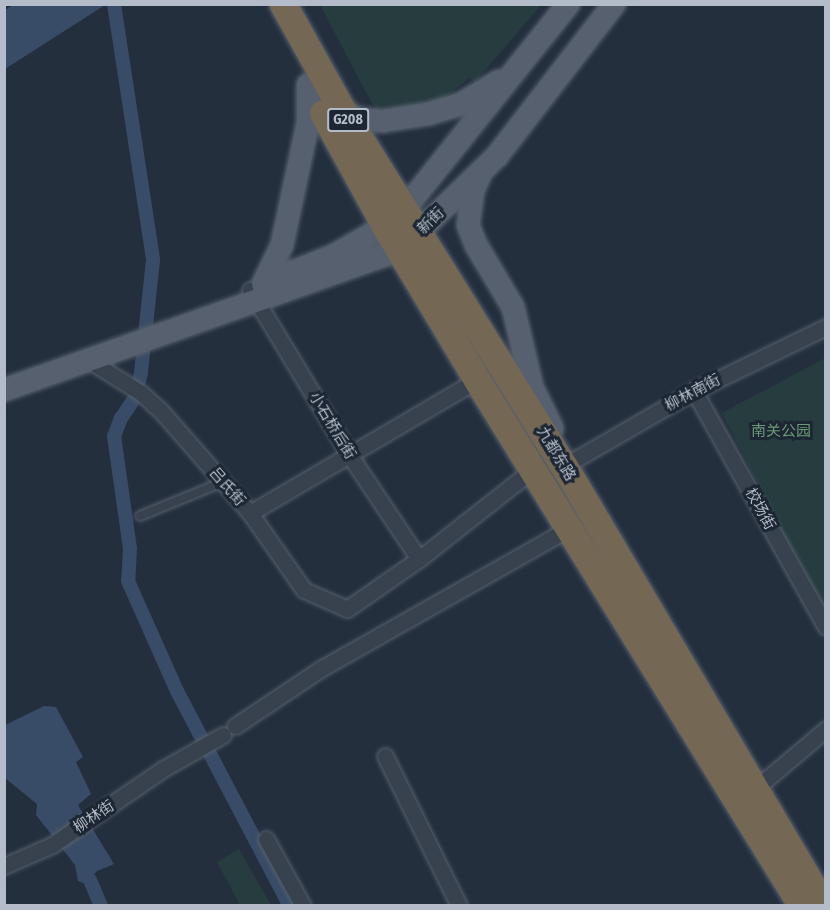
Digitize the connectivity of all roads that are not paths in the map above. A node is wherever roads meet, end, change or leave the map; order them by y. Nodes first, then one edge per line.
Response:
1 (264, 4) edge
2 (283, 4) edge
3 (568, 4) edge
4 (614, 4) edge
5 (513, 72) junction
6 (308, 85) junction
7 (342, 110) junction
8 (482, 171) junction
9 (394, 218) junction
10 (419, 232) junction
11 (400, 250) junction
12 (256, 292) junction
13 (825, 327) edge
14 (84, 357) junction
15 (477, 380) junction
16 (4, 381) edge
17 (4, 390) edge
18 (694, 391) junction
19 (350, 456) junction
20 (564, 466) junction
21 (532, 470) junction
22 (223, 483) junction
23 (250, 513) junction
24 (140, 516) dead end
25 (568, 529) junction
26 (419, 559) junction
27 (825, 627) edge
28 (825, 729) edge
29 (385, 756) dead end
30 (755, 789) junction
31 (266, 839) dead end
32 (4, 866) edge
33 (303, 906) edge
34 (459, 906) edge
35 (802, 906) edge
36 (824, 906) edge

1 - 6 highway, 九都东路 / G208
2 - 7 highway, 九都东路 / G208
3 - 5 main road, 新街
4 - 8 main road, 新街
5 - 7 main road
5 - 9 main road, 新街
6 - 9 highway, 九都东路 / G208
6 - 12 main road
7 - 9 highway, 九都东路 / G208
8 - 10 main road, 新街
8 - 20 main road
9 - 10 highway, 九都东路 / G208
9 - 11 highway, 九都东路
9 - 12 main road, 新街
10 - 11 main road, 新街
10 - 20 highway, 九都东路
11 - 12 main road, 新街
11 - 15 highway, 九都东路
12 - 14 main road, 新街
12 - 19 street, 小石桥后街
13 - 18 street, 柳林南街
14 - 16 main road
14 - 17 main road
14 - 22 street, 吕氏街
15 - 19 street
15 - 21 highway, 九都东路
18 - 20 street, 柳林南街
18 - 27 street, 校场街
19 - 23 street
19 - 26 street, 小石桥后街
20 - 30 highway, 九都东路
21 - 25 highway, 九都东路
21 - 26 street
22 - 23 street, 吕氏街
22 - 24 lane
23 - 26 street, 吕氏街
25 - 32 street, 柳林街
25 - 35 highway, 九都东路
28 - 30 street
29 - 34 street
30 - 36 highway, 九都东路
31 - 33 street

